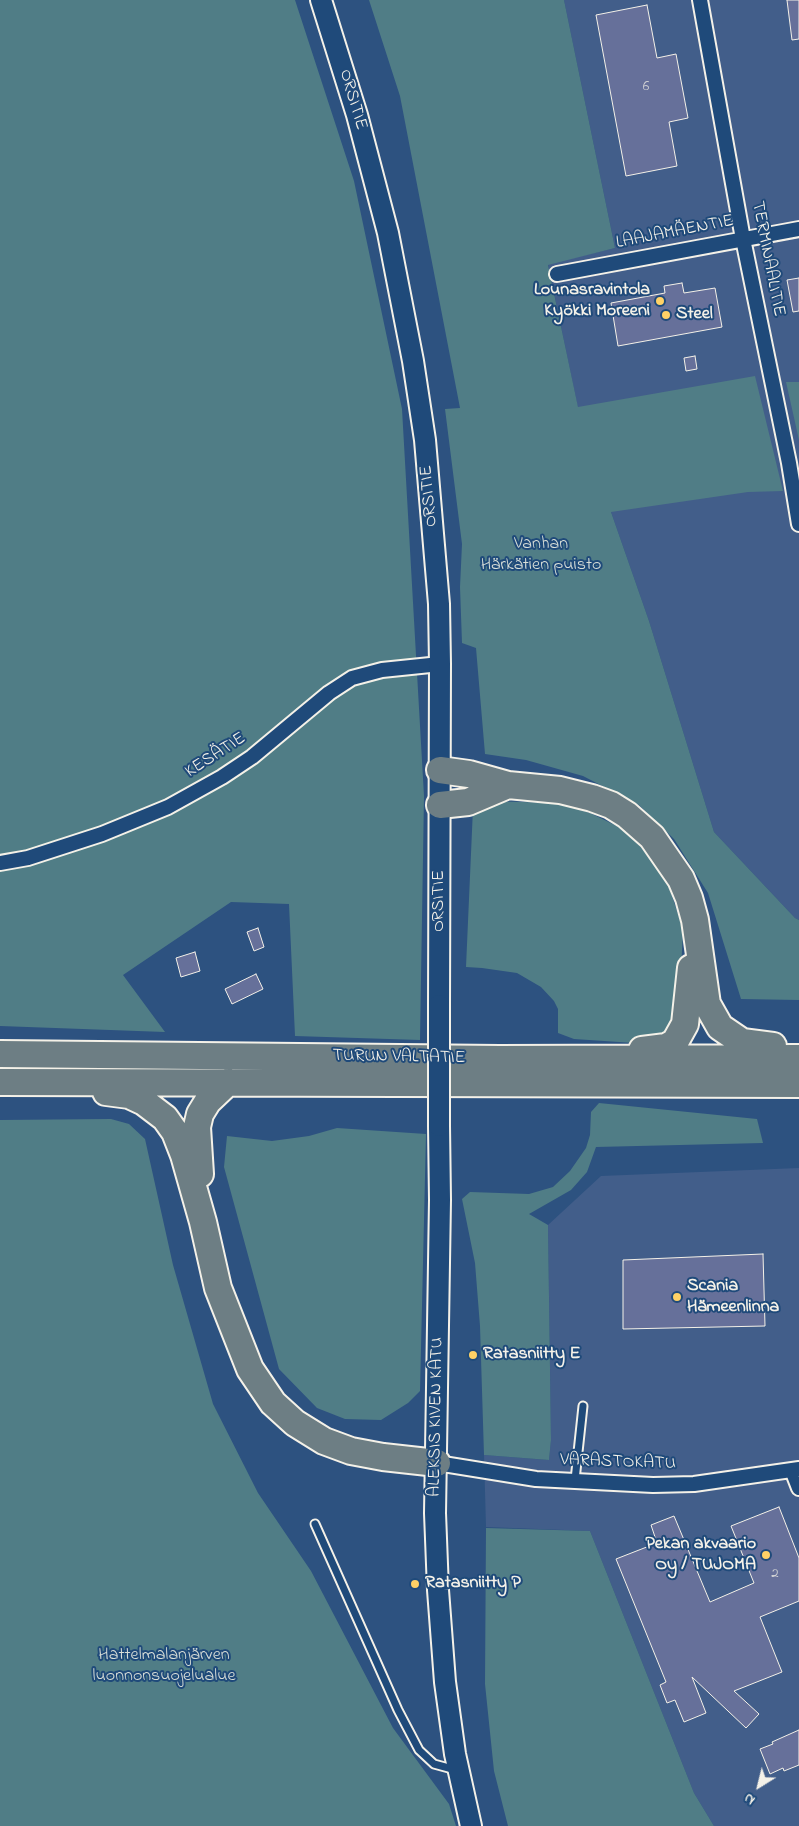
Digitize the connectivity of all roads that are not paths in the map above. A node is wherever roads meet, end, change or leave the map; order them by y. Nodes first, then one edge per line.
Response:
1 (321, 0) edge
2 (700, 0) edge
3 (799, 229) edge
4 (743, 239) junction
5 (557, 274) dead end
6 (799, 524) edge
7 (440, 664) junction
8 (440, 770) junction
9 (508, 785) junction
10 (440, 805) junction
11 (0, 863) edge
12 (695, 920) junction
13 (439, 1005) joint
14 (799, 1046) edge
15 (0, 1054) edge
16 (799, 1058) edge
17 (500, 1059) junction
18 (0, 1082) edge
19 (41, 1082) junction
20 (228, 1082) junction
21 (799, 1084) edge
22 (203, 1222) junction
23 (583, 1406) dead end
24 (436, 1463) junction
25 (795, 1469) edge
26 (575, 1480) junction
27 (799, 1488) edge
28 (315, 1524) dead end
29 (457, 1770) junction
30 (471, 1826) edge

1 - 7 main road, ORSITIE
2 - 4 street, TERMINAALITIE
3 - 4 street, LAAJAMÄENTIE
4 - 5 street, LAAJAMÄENTIE
4 - 6 street, TERMINAALITIE
7 - 8 main road, ORSITIE
7 - 11 street, KESÄTIE
8 - 9 highway
8 - 10 main road, ORSITIE
9 - 10 highway
9 - 12 highway
10 - 13 main road, ORSITIE
12 - 14 highway
12 - 17 highway
13 - 24 main road, ALEKSIS KIVEN KATU, bridge
15 - 17 highway, TURUN VALTATIE
16 - 17 highway, TURUN VALTATIE
18 - 19 highway, TURUN VALTATIE
19 - 20 highway, TURUN VALTATIE
19 - 22 highway
20 - 21 highway, TURUN VALTATIE
20 - 22 highway
22 - 24 highway
23 - 26 lane
24 - 26 street, VARASTOKATU
24 - 29 main road, ALEKSIS KIVEN KATU
25 - 26 street, VARASTOKATU
25 - 27 street
28 - 29 lane
29 - 30 main road, ALEKSIS KIVEN KATU

